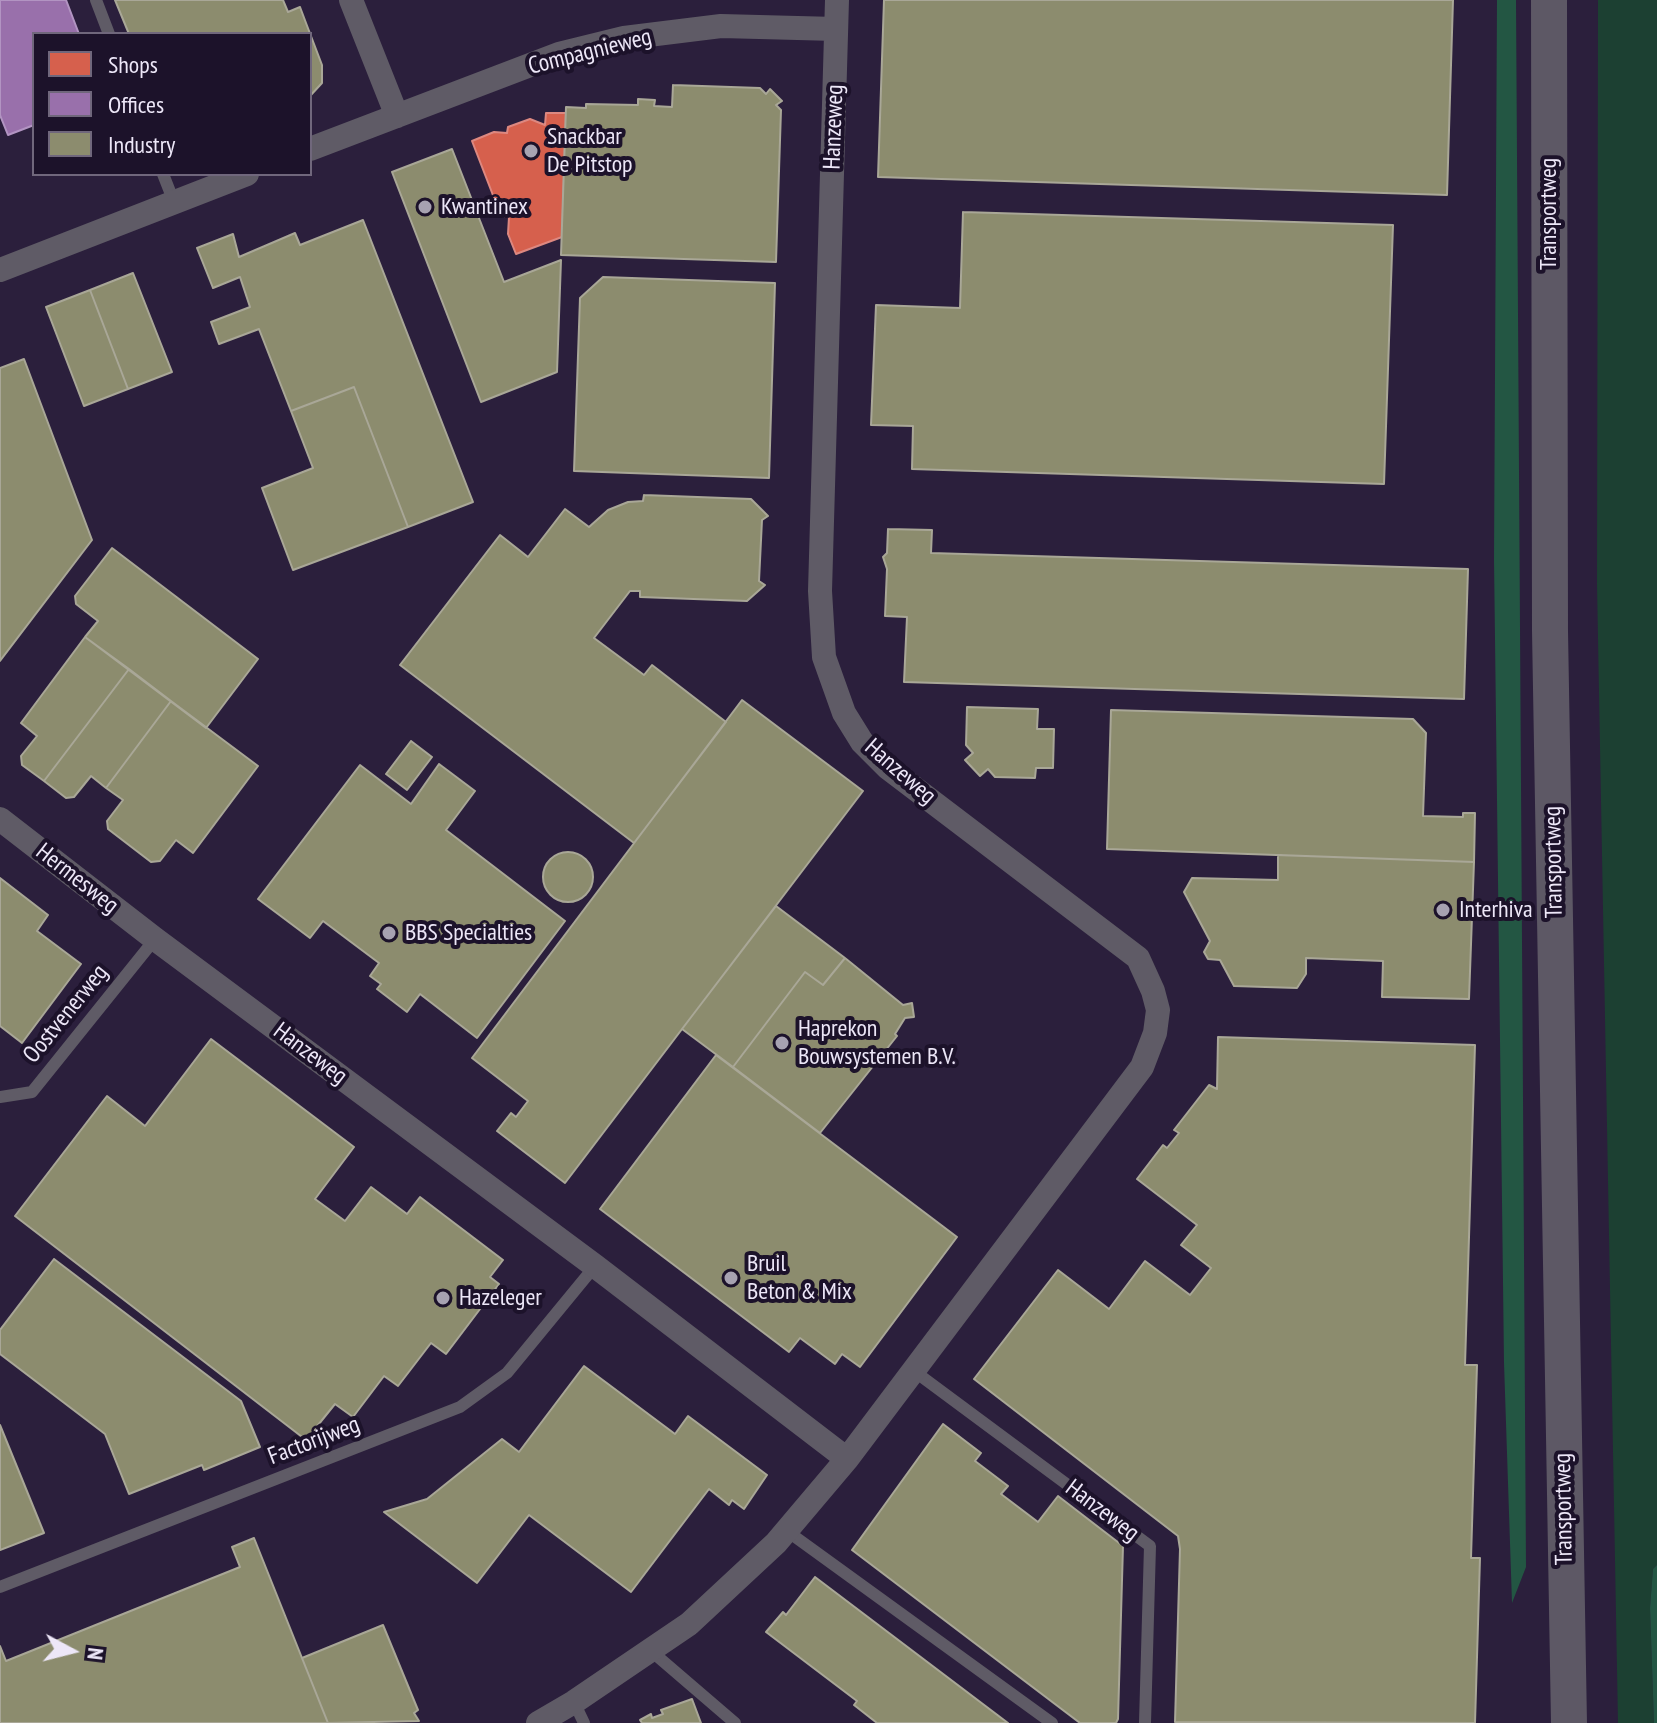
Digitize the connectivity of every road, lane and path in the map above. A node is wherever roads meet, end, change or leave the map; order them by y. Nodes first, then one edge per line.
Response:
1 (96, 0) edge
2 (351, 0) edge
3 (837, 0) edge
4 (1549, 0) edge
5 (1569, 0) edge
6 (836, 29) junction
7 (108, 32) edge
8 (397, 116) junction
9 (312, 148) edge
10 (164, 176) edge
11 (242, 176) edge
12 (174, 202) junction
13 (0, 270) edge
14 (0, 819) edge
15 (155, 939) junction
16 (0, 1097) edge
17 (595, 1266) junction
18 (914, 1371) junction
19 (847, 1459) junction
20 (787, 1531) junction
21 (0, 1587) edge
22 (650, 1650) junction
23 (579, 1713) edge
24 (538, 1723) edge
25 (735, 1723) edge
26 (1052, 1723) edge
27 (1145, 1723) edge
28 (1569, 1723) edge
29 (1588, 1723) edge

1 - 7 lane
2 - 8 street
3 - 6 street, Hanzeweg
4 - 28 street, Transportweg
5 - 29 street, Transportweg
6 - 8 street, Compagnieweg
6 - 18 street, Hanzeweg
8 - 9 street, Compagnieweg
10 - 12 lane
11 - 12 street
12 - 13 street
14 - 15 street, Hermesweg
15 - 16 lane, Oostvenerweg
15 - 17 street, Hanzeweg
17 - 19 street, Hanzeweg
17 - 21 lane, Factorijweg
18 - 19 street, Hanzeweg
18 - 27 lane, Hanzeweg
19 - 20 street, Hanzeweg
20 - 22 street, Hanzeweg
20 - 26 lane
22 - 23 street, Hanzeweg
22 - 25 lane
23 - 24 street, Hanzeweg

